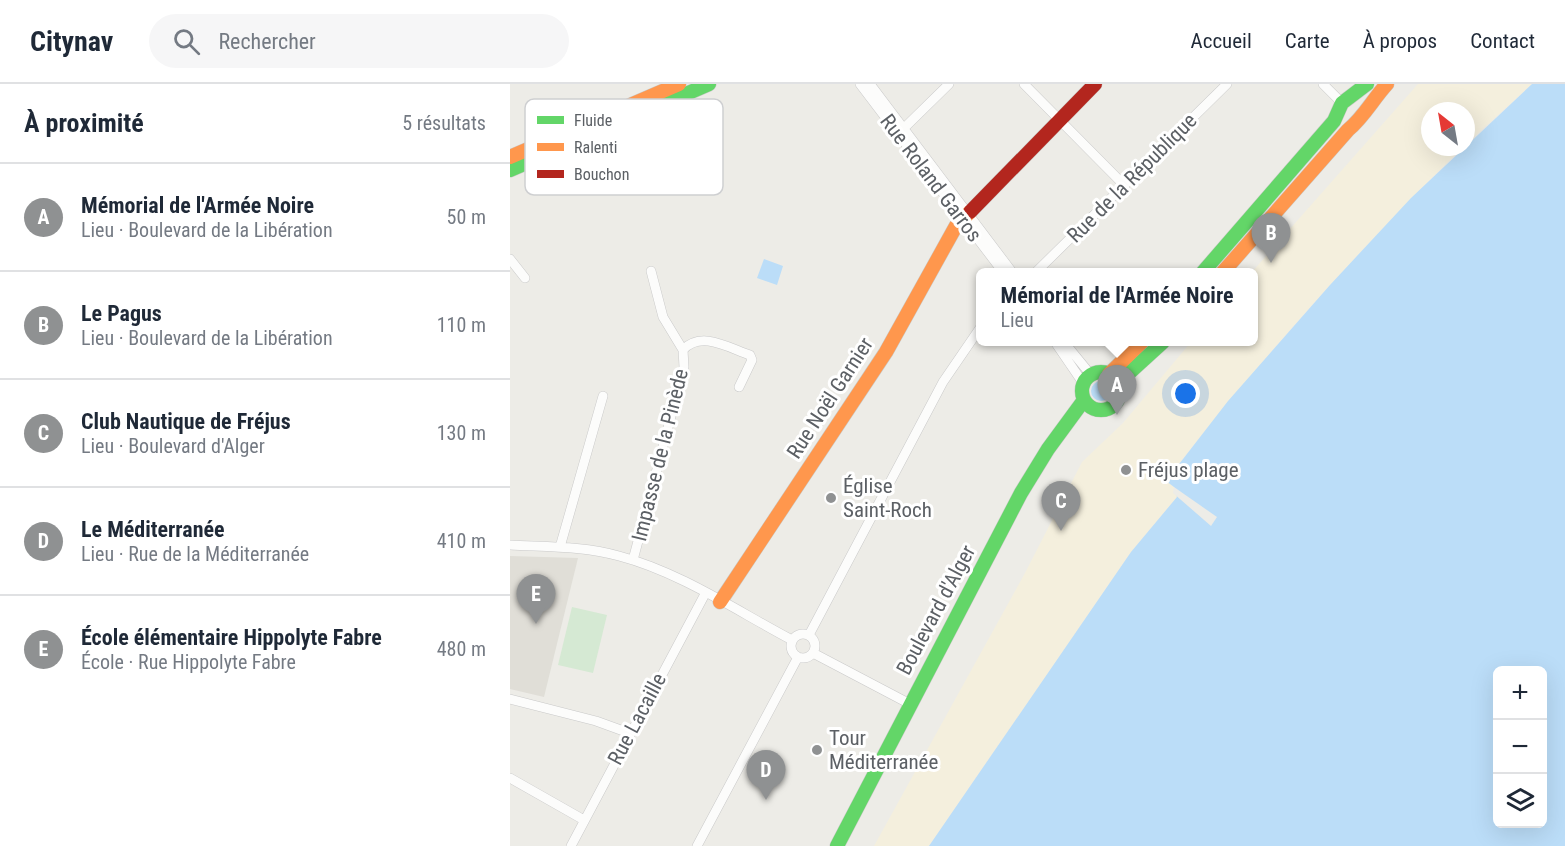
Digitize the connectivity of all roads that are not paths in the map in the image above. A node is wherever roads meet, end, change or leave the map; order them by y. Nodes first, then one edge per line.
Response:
1 (679, 84) edge
2 (709, 84) edge
3 (860, 84) edge
4 (870, 84) edge
5 (949, 84) edge
6 (1024, 84) edge
7 (1095, 84) edge
8 (1227, 84) edge
9 (1323, 84) edge
10 (1367, 84) edge
11 (1387, 84) edge
12 (644, 99) edge
13 (675, 99) edge
14 (1344, 104) junction
15 (1364, 112) junction
16 (1059, 120) junction
17 (1353, 124) junction
18 (901, 131) junction
19 (525, 151) edge
20 (510, 157) edge
21 (525, 164) edge
22 (510, 171) edge
23 (1125, 186) junction
24 (965, 216) junction
25 (510, 259) edge
26 (1000, 268) edge
27 (1008, 268) edge
28 (1040, 268) edge
29 (1207, 268) edge
30 (1227, 268) edge
31 (651, 271) dead end
32 (525, 278) dead end
33 (976, 335) edge
34 (1058, 346) edge
35 (1066, 346) edge
36 (1139, 346) edge
37 (1158, 346) edge
38 (683, 350) junction
39 (1087, 379) junction
40 (1114, 379) junction
41 (739, 387) dead end
42 (603, 396) dead end
43 (1084, 400) junction
44 (510, 545) edge
45 (560, 546) junction
46 (633, 560) junction
47 (705, 594) junction
48 (720, 602) junction
49 (809, 635) junction
50 (792, 640) junction
51 (813, 653) junction
52 (798, 657) junction
53 (510, 699) edge
54 (910, 704) junction
55 (629, 733) junction
56 (510, 778) edge
57 (584, 820) junction
58 (571, 846) edge
59 (697, 846) edge
60 (837, 846) edge

1 - 12 main road
2 - 13 main road
3 - 18 street, Rue Roland Garros
4 - 18 street, Rue Roland Garros
5 - 18 street
6 - 16 street
7 - 16 main road, Rue Noël Garnier
8 - 23 street, Rue de la République
9 - 14 street
10 - 14 main road
11 - 15 main road
14 - 15 main road
14 - 17 main road
14 - 29 main road
15 - 17 main road
16 - 23 street
16 - 24 main road, Rue Noël Garnier
17 - 30 main road
18 - 24 street, Rue Roland Garros
19 - 20 main road
21 - 22 main road
23 - 28 street, Rue de la République
24 - 26 street, Rue Roland Garros
24 - 27 street, Rue Roland Garros
24 - 48 main road, Rue Noël Garnier
25 - 32 street
31 - 38 street, Impasse de la Pinède
33 - 49 street
34 - 39 street
35 - 39 street
36 - 40 main road
37 - 40 main road
38 - 41 street, Impasse de la Pinède
38 - 46 street, Impasse de la Pinède
39 - 40 main road
39 - 43 main road
40 - 43 main road
42 - 45 street
43 - 54 main road, Boulevard d'Alger
44 - 45 street
45 - 46 street
46 - 47 street
47 - 48 street
47 - 55 street, Rue Lacaille
48 - 50 street
49 - 50 street
49 - 51 street
50 - 52 street
51 - 52 street
51 - 54 street
52 - 59 street
53 - 55 street
54 - 60 main road, Boulevard d'Alger
55 - 57 street, Rue Lacaille
56 - 57 street
57 - 58 street, Rue Lacaille

